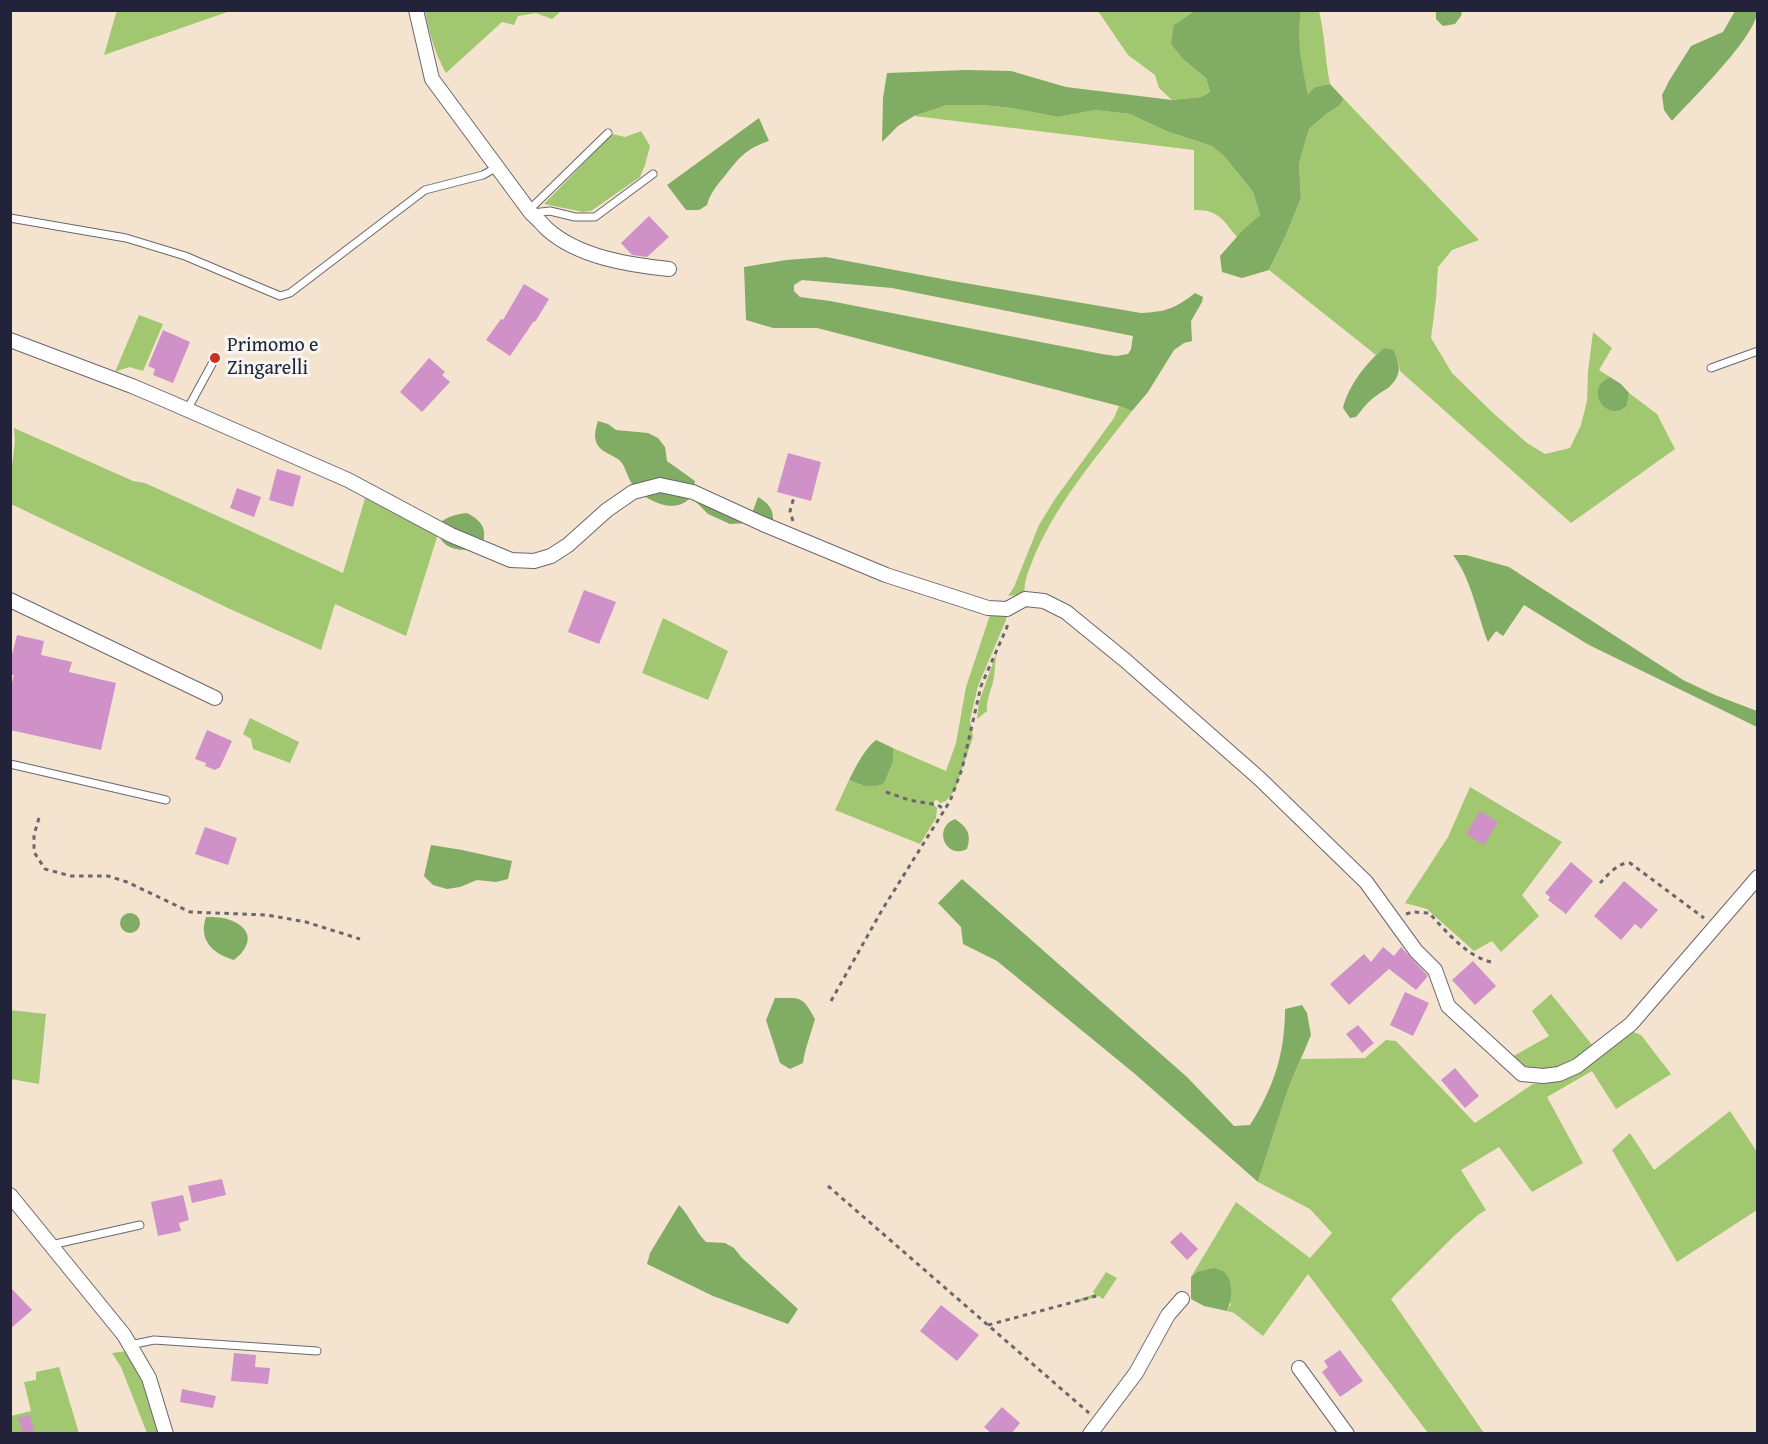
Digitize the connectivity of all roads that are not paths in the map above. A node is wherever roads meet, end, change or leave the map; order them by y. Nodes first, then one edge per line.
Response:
1 (416, 10) edge
2 (608, 133) dead end
3 (497, 167) junction
4 (653, 174) dead end
5 (530, 212) junction
6 (10, 218) edge
7 (669, 269) dead end
8 (10, 340) edge
9 (1758, 351) edge
10 (212, 364) dead end
11 (1711, 368) dead end
12 (187, 410) junction
13 (10, 600) edge
14 (215, 698) dead end
15 (10, 764) edge
16 (166, 800) dead end
17 (1758, 877) edge
18 (10, 1195) edge
19 (140, 1225) dead end
20 (51, 1245) junction
21 (1182, 1299) dead end
22 (130, 1345) junction
23 (317, 1351) dead end
24 (1299, 1368) dead end
25 (1094, 1429) edge
26 (166, 1434) edge
27 (1347, 1434) edge

1 - 3 street
2 - 5 lane
3 - 5 street
3 - 6 lane
4 - 5 lane
5 - 7 street
8 - 12 street
9 - 11 lane
10 - 12 lane
12 - 17 street
13 - 14 street
15 - 16 lane
18 - 20 street
19 - 20 lane
20 - 22 street
21 - 25 street
22 - 23 lane
22 - 26 street
24 - 27 street

